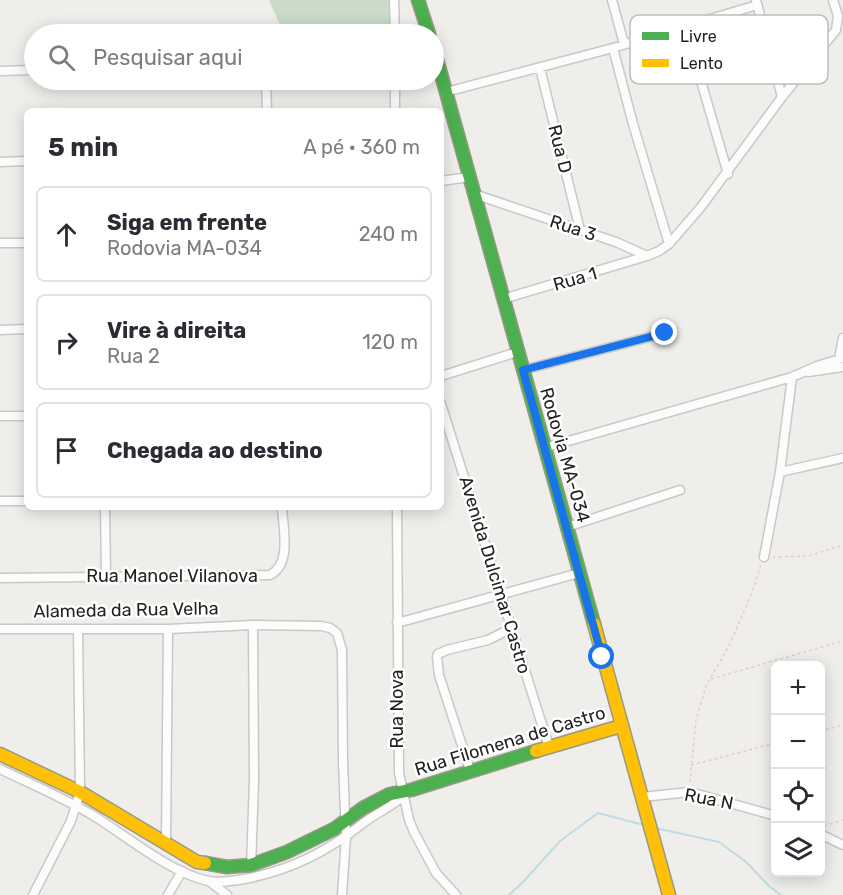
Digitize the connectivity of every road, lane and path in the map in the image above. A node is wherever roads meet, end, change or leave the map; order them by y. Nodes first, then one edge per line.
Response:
1 (394, 0) edge
2 (418, 0) edge
3 (612, 0) edge
4 (833, 0) edge
5 (756, 2) edge
6 (718, 15) edge
7 (395, 24) edge
8 (426, 24) edge
9 (828, 40) edge
10 (630, 42) edge
11 (624, 44) junction
12 (613, 48) junction
13 (540, 68) junction
14 (24, 70) edge
15 (0, 71) edge
16 (702, 84) edge
17 (778, 84) edge
18 (792, 84) edge
19 (444, 85) edge
20 (266, 90) edge
21 (395, 90) edge
22 (446, 92) junction
23 (782, 97) junction
24 (267, 108) edge
25 (395, 108) edge
26 (24, 161) edge
27 (0, 162) edge
28 (728, 174) junction
29 (469, 177) junction
30 (444, 181) edge
31 (474, 194) junction
32 (580, 231) junction
33 (0, 243) edge
34 (24, 243) edge
35 (669, 244) junction
36 (647, 256) junction
37 (502, 299) junction
38 (24, 329) edge
39 (0, 330) edge
40 (665, 333) dead end
41 (843, 338) edge
42 (517, 352) junction
43 (842, 361) edge
44 (523, 370) junction
45 (444, 375) edge
46 (792, 376) junction
47 (444, 414) edge
48 (0, 416) edge
49 (24, 416) edge
50 (544, 448) junction
51 (843, 458) edge
52 (780, 472) junction
53 (680, 490) dead end
54 (0, 501) edge
55 (24, 501) edge
56 (105, 510) edge
57 (282, 510) edge
58 (397, 510) edge
59 (567, 527) junction
60 (843, 545) edge
61 (764, 557) junction
62 (579, 573) junction
63 (106, 576) junction
64 (0, 578) edge
65 (501, 595) junction
66 (397, 623) junction
67 (253, 625) junction
68 (0, 629) edge
69 (78, 629) junction
70 (168, 629) junction
71 (510, 629) junction
72 (843, 641) edge
73 (711, 679) junction
74 (843, 725) edge
75 (621, 726) junction
76 (825, 730) edge
77 (771, 744) edge
78 (549, 747) junction
79 (0, 754) edge
80 (691, 765) junction
81 (0, 769) edge
82 (470, 770) junction
83 (80, 792) junction
84 (690, 792) junction
85 (405, 793) junction
86 (642, 797) junction
87 (77, 807) junction
88 (771, 815) edge
89 (843, 820) edge
90 (346, 822) junction
91 (825, 825) edge
92 (825, 836) edge
93 (346, 837) junction
94 (166, 844) junction
95 (843, 845) edge
96 (251, 865) junction
97 (182, 871) junction
98 (250, 878) junction
99 (208, 881) junction
100 (33, 895) edge
101 (168, 895) edge
102 (227, 895) edge
103 (342, 895) edge
104 (456, 895) edge
105 (669, 895) edge

1 - 7 street
2 - 8 main road
3 - 11 street
4 - 9 street
5 - 6 street
10 - 11 street
11 - 12 street
12 - 13 street
12 - 35 street
13 - 22 street
13 - 32 street, Rua D
14 - 15 street
16 - 28 street
17 - 23 street
18 - 23 street
19 - 22 main road, Rodovia MA-034
20 - 24 street
21 - 25 street
22 - 29 main road, Rodovia MA-034
23 - 28 street
26 - 27 street
28 - 35 street
29 - 30 street
29 - 31 main road, Rodovia MA-034
31 - 32 street, Rua 3
31 - 37 main road, Rodovia MA-034
32 - 36 street, Rua 3
33 - 34 street
35 - 36 street
36 - 37 street, Rua 1
37 - 42 main road, Rodovia MA-034
38 - 39 street
40 - 44 street
41 - 43 street
42 - 44 main road, Rodovia MA-034
42 - 45 street
43 - 46 street
44 - 50 main road, Rodovia MA-034
46 - 50 street
46 - 52 street
47 - 65 street, Avenida Dulcimar Castro
48 - 49 street
50 - 59 main road, Rodovia MA-034
51 - 52 street
52 - 61 street
53 - 59 street
54 - 55 street
56 - 63 street
57 - 63 street, Rua Manoel Vilanova
58 - 66 street, Rua Nova
59 - 62 main road, Rodovia MA-034
60 - 61 path
61 - 73 path
62 - 65 street
62 - 75 main road, Rodovia MA-034
63 - 64 street, Rua Manoel Vilanova
65 - 66 street
65 - 71 street, Avenida Dulcimar Castro
66 - 85 street, Rua Nova
67 - 70 street, Alameda da Rua Velha
67 - 90 street, Alameda da Rua Velha
67 - 96 street
68 - 69 street, Alameda da Rua Velha
69 - 70 street, Alameda da Rua Velha
69 - 83 street
70 - 94 street
71 - 78 street, Avenida Dulcimar Castro
71 - 82 street
72 - 73 path
73 - 80 path
74 - 76 path
75 - 78 main road, Rua Filomena de Castro
75 - 86 main road, Rodovia MA-034
77 - 80 path
78 - 82 main road, Rua Filomena de Castro
79 - 83 main road
80 - 84 path
81 - 87 street
82 - 85 main road, Rua Filomena de Castro
83 - 87 street
83 - 94 main road
84 - 86 street, Rua N
84 - 88 street, Rua N
85 - 90 main road
85 - 93 street
85 - 104 street, Rua Nova
86 - 105 main road, Rodovia MA-034
87 - 97 street
87 - 100 street
89 - 91 path
90 - 93 street, Alameda da Rua Velha
90 - 96 main road
92 - 95 street
93 - 98 street
93 - 103 street, Alameda da Rua Velha
94 - 96 main road
96 - 98 street
97 - 99 street
97 - 101 street
98 - 99 street
99 - 102 street

